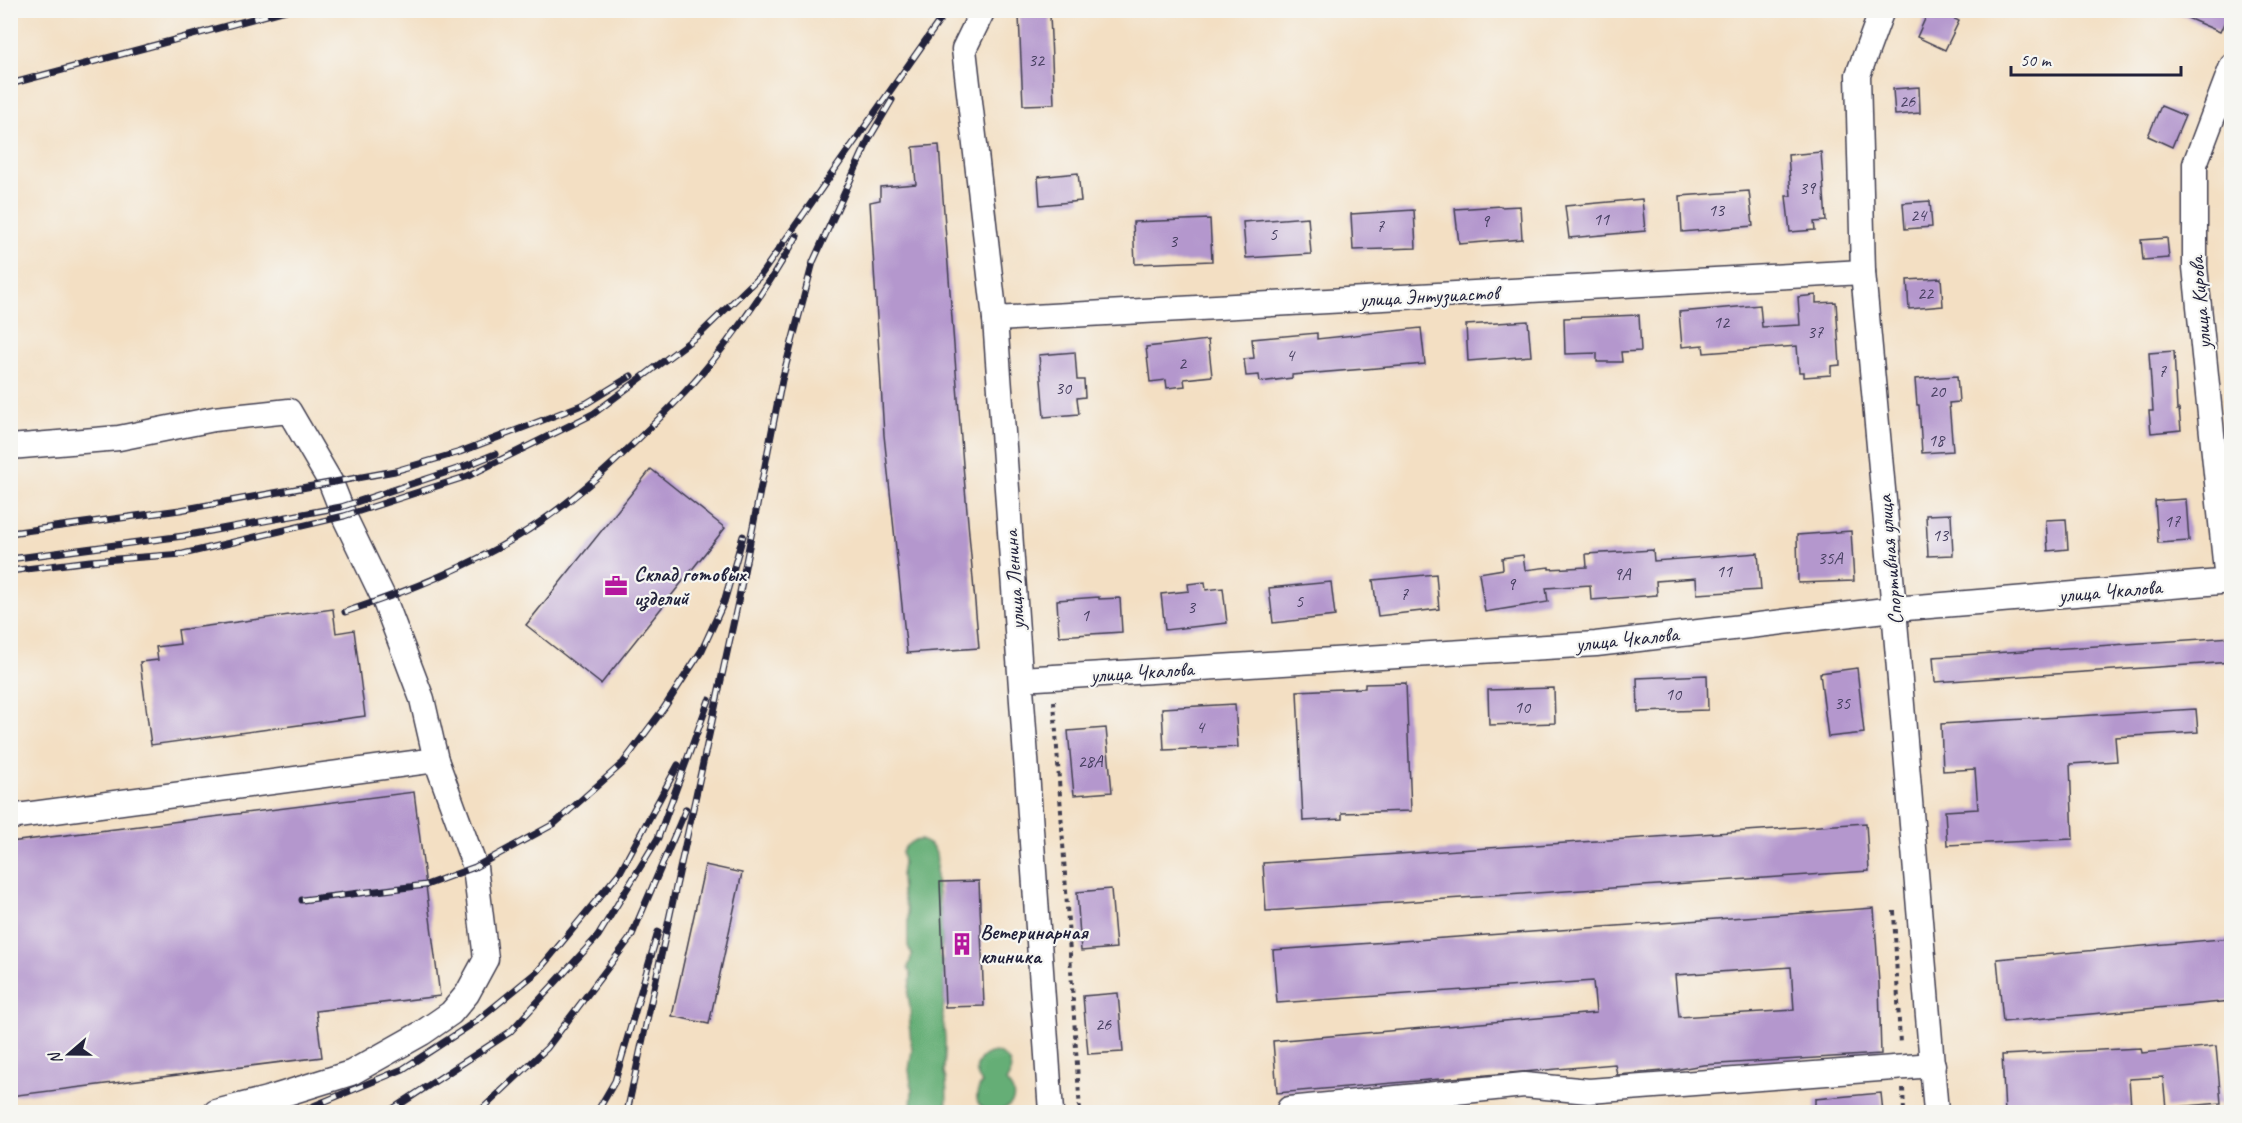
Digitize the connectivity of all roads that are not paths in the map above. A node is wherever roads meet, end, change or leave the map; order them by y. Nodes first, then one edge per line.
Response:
1 (983, 10) edge
2 (1882, 10) edge
3 (2232, 66) edge
4 (1863, 272) junction
5 (995, 319) junction
6 (10, 447) edge
7 (2229, 581) edge
8 (1894, 609) junction
9 (1021, 680) junction
10 (436, 760) junction
11 (10, 817) edge
12 (1933, 1065) junction
13 (1289, 1109) dead end
14 (216, 1113) edge
15 (1051, 1113) edge
16 (1936, 1113) edge

1 - 5 street, улица Ленина
2 - 4 street, Спортивная улица
3 - 7 street, улица Кирова
4 - 5 street, улица Энтузиастов
4 - 8 street, Спортивная улица
5 - 9 street, улица Ленина
6 - 10 street
7 - 8 street, улица Чкалова
8 - 9 street, улица Чкалова
8 - 12 street, Спортивная улица
9 - 15 street, улица Ленина
10 - 11 street
10 - 14 street
12 - 13 street
12 - 16 street, Спортивная улица

